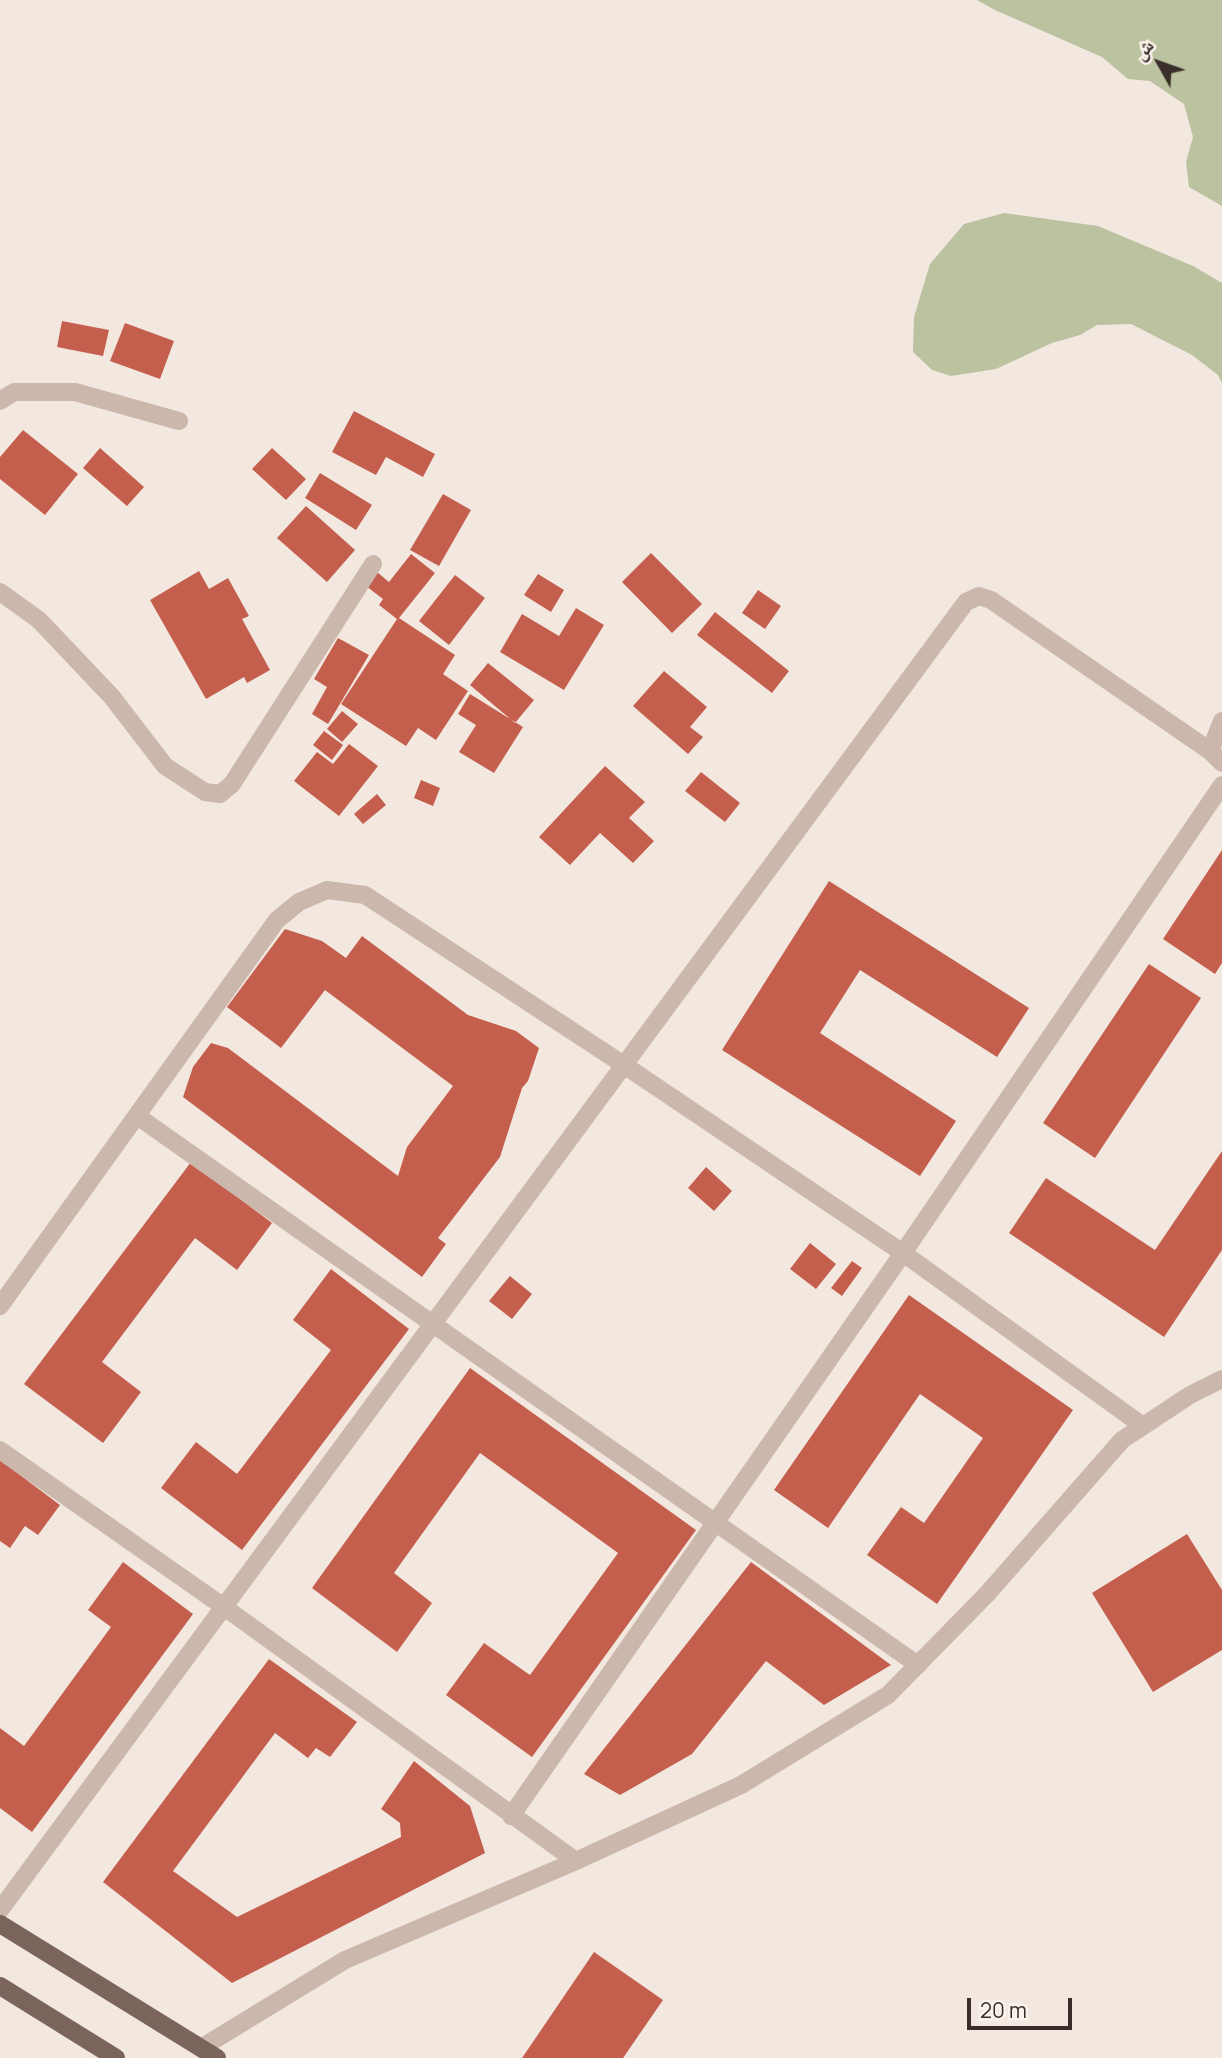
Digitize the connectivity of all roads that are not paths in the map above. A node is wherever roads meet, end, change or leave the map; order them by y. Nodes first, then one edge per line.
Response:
1 (0, 401) edge
2 (179, 421) dead end
3 (373, 564) dead end
4 (0, 592) edge
5 (1222, 721) edge
6 (1216, 757) edge
7 (1222, 785) edge
8 (624, 1065) junction
9 (137, 1116) junction
10 (903, 1253) junction
11 (0, 1306) edge
12 (433, 1324) junction
13 (1222, 1379) edge
14 (1143, 1426) junction
15 (0, 1450) edge
16 (715, 1523) junction
17 (223, 1607) junction
18 (918, 1665) junction
19 (511, 1816) junction
20 (576, 1861) junction
21 (0, 1910) edge
22 (0, 1924) edge
23 (0, 1986) edge
24 (201, 2048) junction
25 (116, 2058) edge
26 (217, 2058) edge

1 - 2 street
3 - 4 street
5 - 6 street
6 - 8 street
7 - 10 street
8 - 9 street
8 - 10 street
8 - 12 street
9 - 11 street
9 - 12 street
10 - 14 street
10 - 16 street
12 - 16 street
12 - 17 street
13 - 14 street
14 - 18 street
15 - 17 street
16 - 18 street
16 - 19 street
17 - 19 street
17 - 21 street
18 - 20 street
19 - 20 street
20 - 24 street
22 - 24 main road
23 - 25 main road
24 - 26 main road

